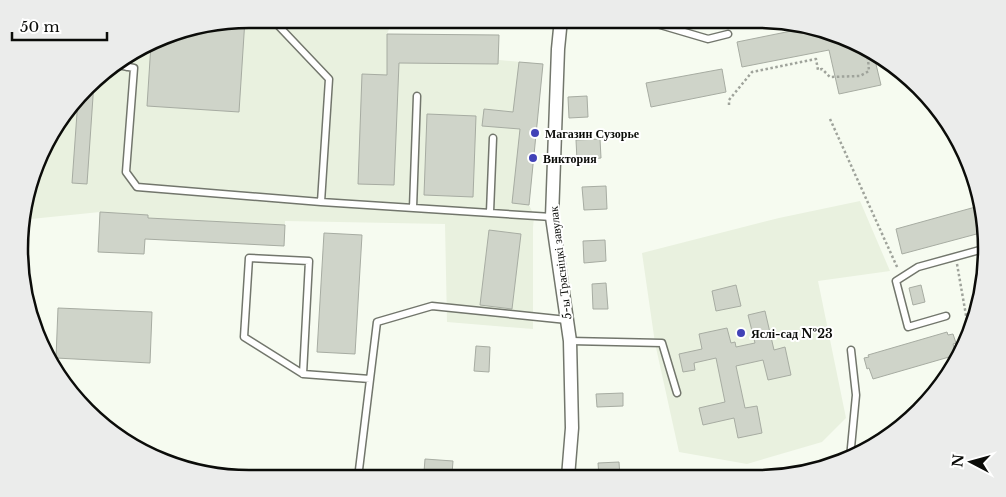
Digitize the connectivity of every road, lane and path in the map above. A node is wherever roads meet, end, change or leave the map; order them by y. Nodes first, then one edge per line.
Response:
1 (280, 28) edge
2 (560, 28) edge
3 (672, 28) edge
4 (728, 34) dead end
5 (867, 56) edge
6 (124, 66) edge
7 (127, 67) joint
8 (417, 96) dead end
9 (729, 105) dead end
10 (830, 119) dead end
11 (493, 138) dead end
12 (321, 202) junction
13 (413, 208) junction
14 (490, 212) junction
15 (552, 217) junction
16 (978, 250) edge
17 (956, 256) junction
18 (902, 277) junction
19 (946, 316) dead end
20 (567, 320) junction
21 (967, 320) edge
22 (570, 341) junction
23 (851, 350) dead end
24 (303, 374) junction
25 (370, 379) junction
26 (677, 393) dead end
27 (853, 448) edge
28 (359, 470) edge
29 (569, 470) edge

1 - 12 lane
2 - 15 street, 5-ы Трасніцкі завулак
3 - 4 lane
5 - 9 path
6 - 7 lane
7 - 12 lane
8 - 13 lane
10 - 18 path
11 - 14 lane
12 - 13 lane
13 - 14 lane
14 - 15 lane
15 - 20 street, 5-ы Трасніцкі завулак
16 - 17 lane
17 - 18 lane
17 - 21 path
18 - 19 lane
20 - 22 street, 5-ы Трасніцкі завулак
20 - 25 lane
22 - 26 lane
22 - 29 street, 5-ы Трасніцкі завулак
23 - 27 lane
24 - 24 lane
24 - 25 lane
25 - 28 lane

